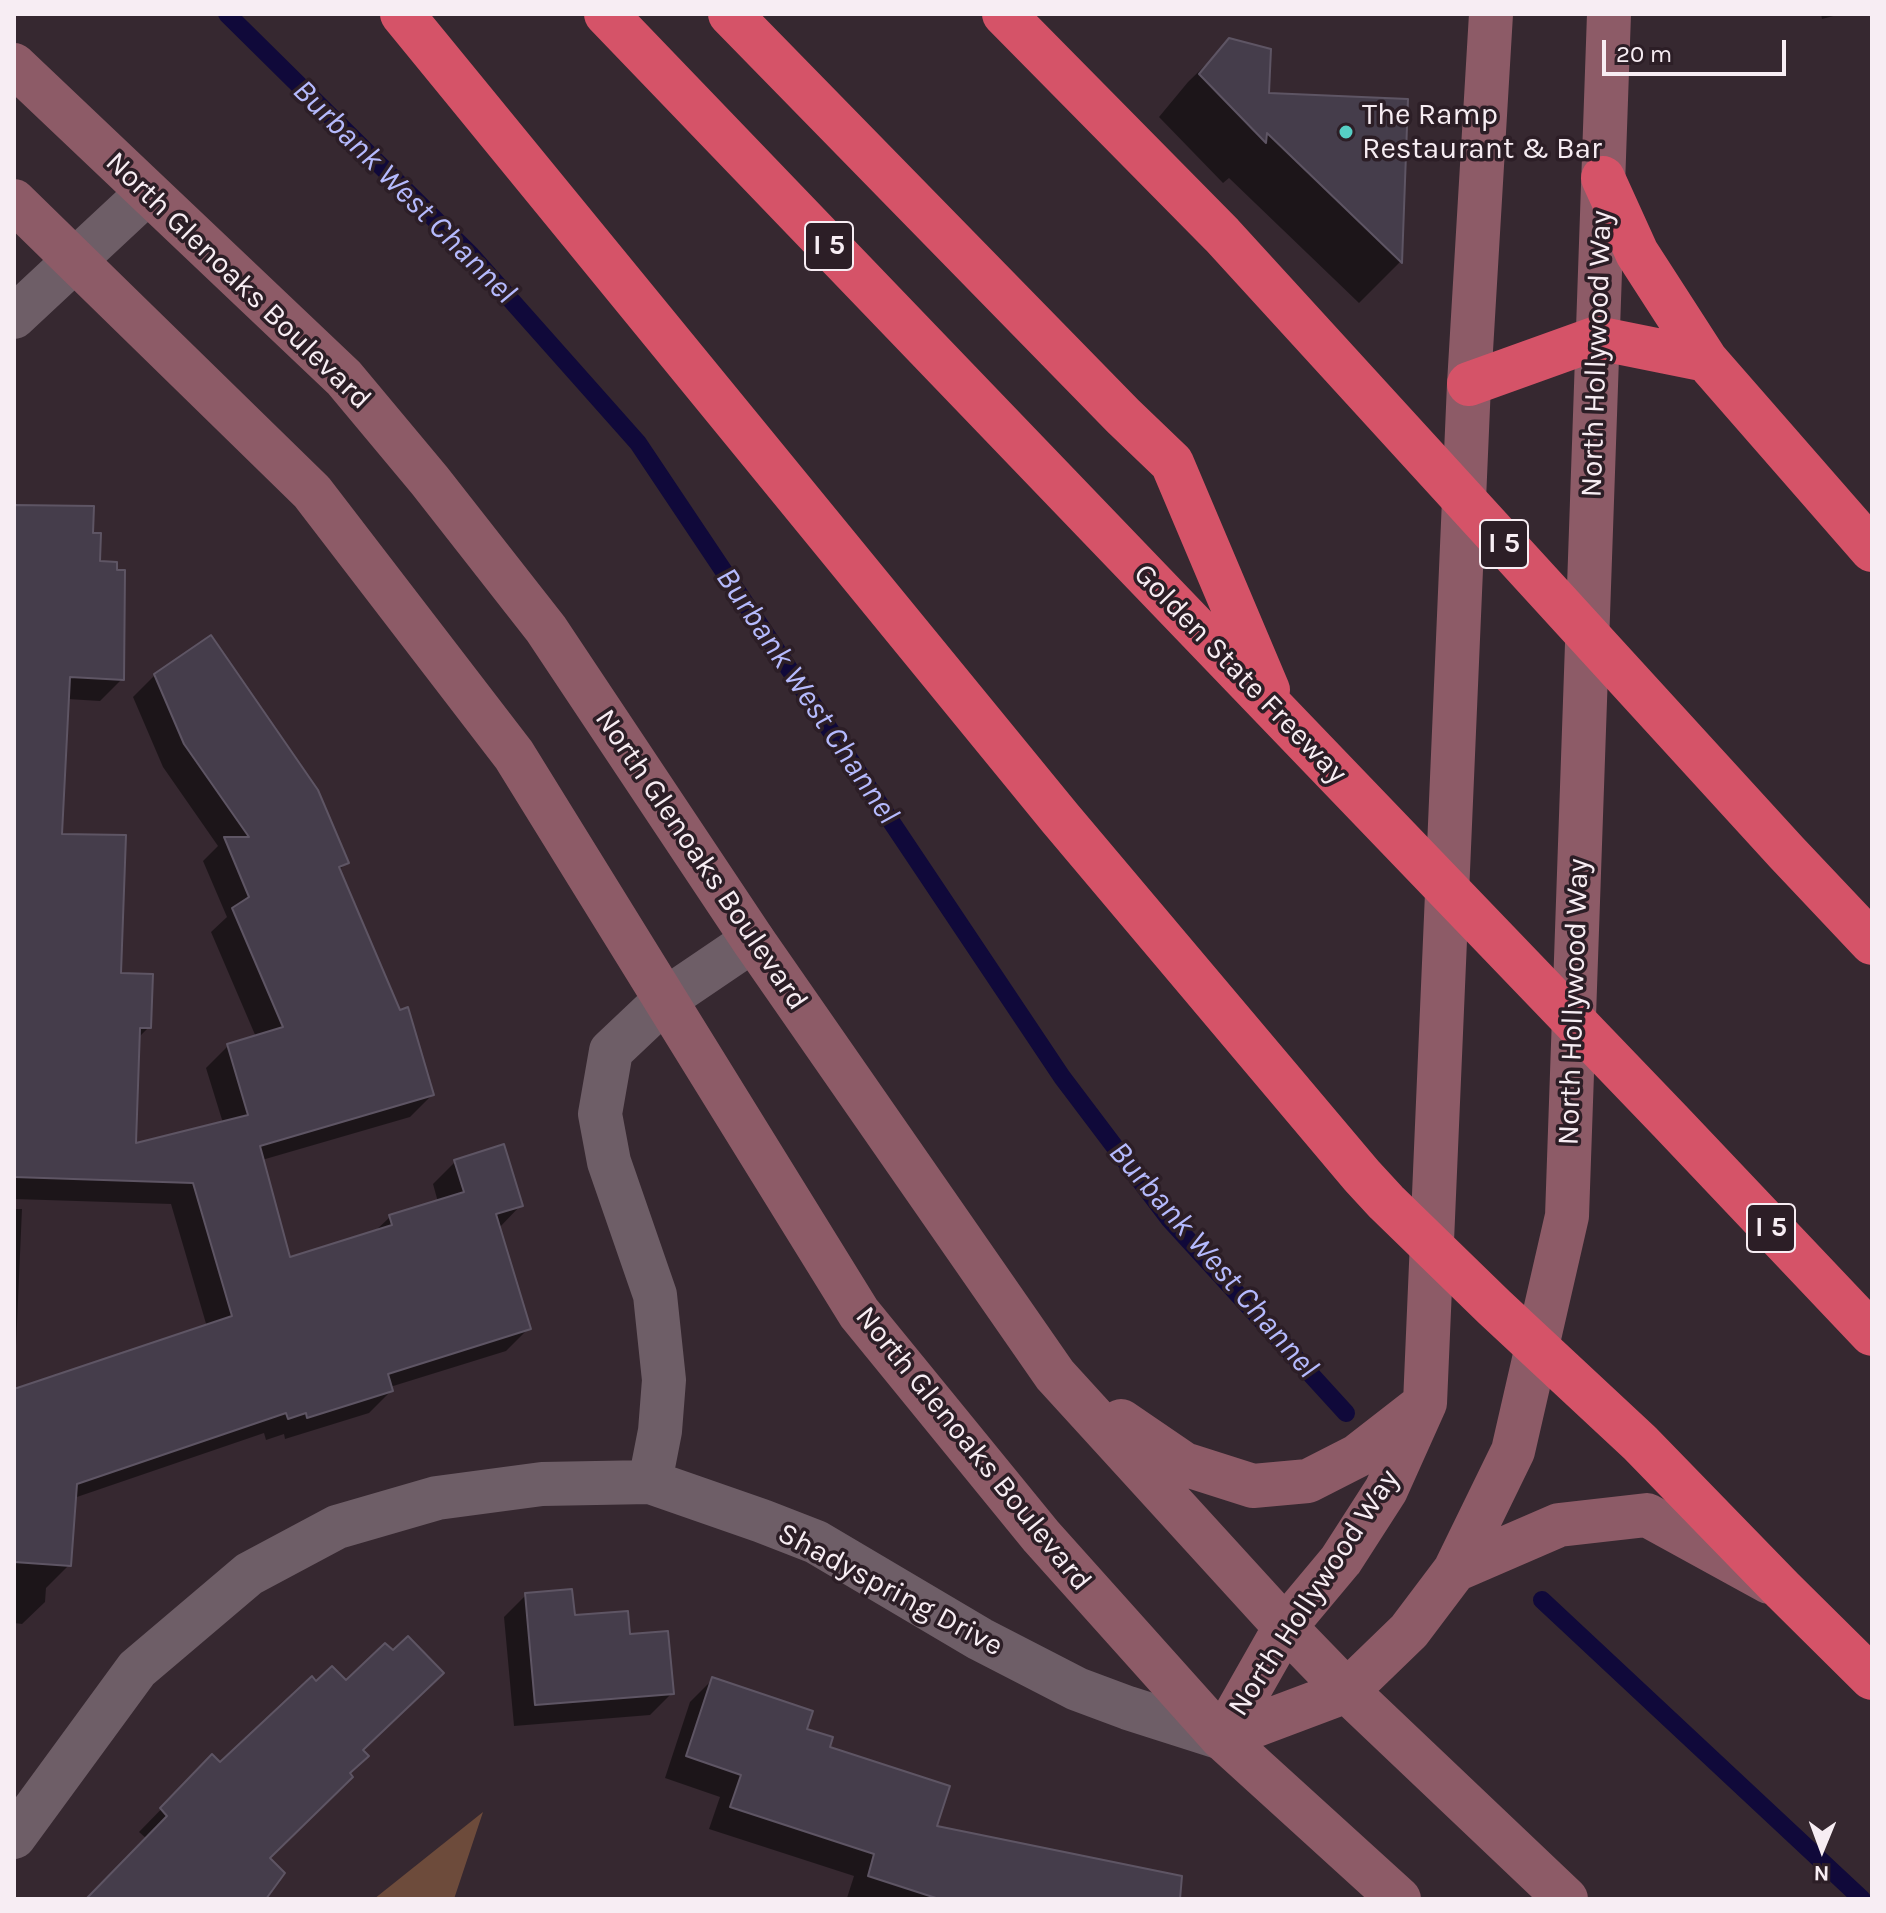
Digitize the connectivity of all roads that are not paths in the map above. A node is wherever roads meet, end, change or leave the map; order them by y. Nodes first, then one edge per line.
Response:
1 (402, 14) edge
2 (606, 14) edge
3 (730, 14) edge
4 (1004, 14) edge
5 (1491, 14) edge
6 (1609, 14) edge
7 (14, 65) edge
8 (1603, 178) junction
9 (147, 193) junction
10 (14, 201) edge
11 (75, 259) junction
12 (14, 317) edge
13 (1597, 338) junction
14 (1706, 360) junction
15 (1469, 384) junction
16 (1872, 550) edge
17 (1278, 715) junction
18 (753, 940) junction
19 (1872, 943) edge
20 (666, 999) junction
21 (1432, 1246) junction
22 (1872, 1334) edge
23 (1537, 1346) junction
24 (1055, 1375) junction
25 (1425, 1403) junction
26 (650, 1482) junction
27 (1455, 1570) junction
28 (1782, 1589) junction
29 (1285, 1627) junction
30 (1872, 1678) edge
31 (1347, 1691) junction
32 (1222, 1738) junction
33 (14, 1837) edge
34 (1399, 1899) edge
35 (1566, 1899) edge

1 - 21 highway
2 - 17 highway, Golden State Freeway / I 5
3 - 17 highway
4 - 19 highway, I 5
5 - 15 main road, North Hollywood Way
6 - 8 main road, North Hollywood Way
7 - 9 main road, North Glenoaks Boulevard
8 - 13 main road, North Hollywood Way
8 - 14 highway
9 - 11 street
9 - 18 main road, North Glenoaks Boulevard
10 - 11 main road, North Glenoaks Boulevard
11 - 12 street
11 - 20 main road, North Glenoaks Boulevard
13 - 14 highway
13 - 15 highway
13 - 23 main road, North Hollywood Way
14 - 16 highway
15 - 21 main road, North Hollywood Way
17 - 22 highway, Golden State Freeway / I 5
18 - 20 street
18 - 24 main road, North Glenoaks Boulevard
20 - 26 street
20 - 32 main road, North Glenoaks Boulevard
21 - 23 highway
21 - 25 main road, North Hollywood Way
23 - 27 main road, North Hollywood Way
23 - 28 highway
24 - 25 main road
24 - 29 main road, North Glenoaks Boulevard
25 - 29 main road, North Hollywood Way
26 - 32 street, Shadyspring Drive
26 - 33 street, Shadyspring Drive
27 - 28 main road
27 - 31 main road, North Hollywood Way
28 - 30 highway
29 - 31 main road, North Glenoaks Boulevard
29 - 32 main road, North Hollywood Way
31 - 32 main road, North Hollywood Way
31 - 35 main road, North Glenoaks Boulevard
32 - 34 main road, North Glenoaks Boulevard

